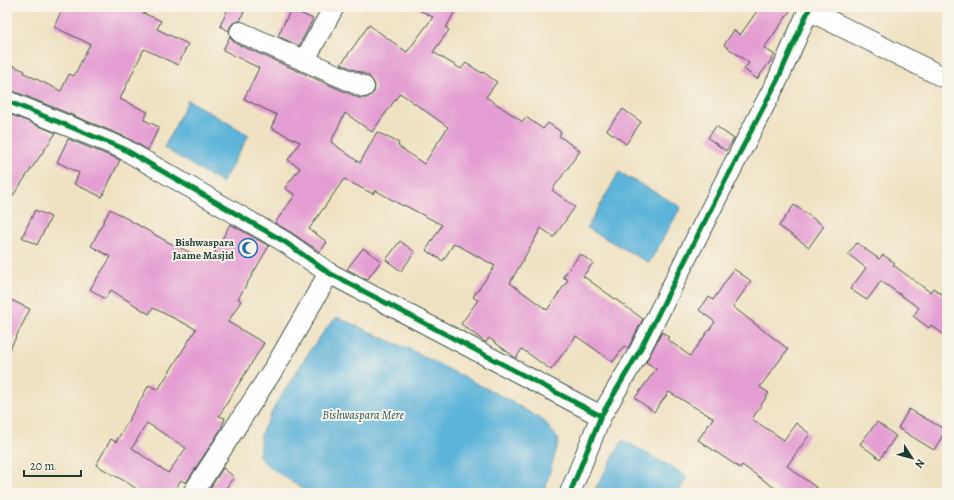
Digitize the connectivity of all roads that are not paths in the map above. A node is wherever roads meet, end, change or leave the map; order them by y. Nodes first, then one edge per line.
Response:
1 (334, 7) edge
2 (809, 9) edge
3 (240, 32) dead end
4 (304, 61) junction
5 (947, 79) edge
6 (364, 87) dead end
7 (7, 101) edge
8 (329, 273) junction
9 (602, 416) junction
10 (193, 493) edge
11 (570, 493) edge

1 - 4 street
2 - 5 street
2 - 9 street
3 - 4 street
4 - 6 street
7 - 8 street
8 - 9 street
8 - 10 street
9 - 11 street

